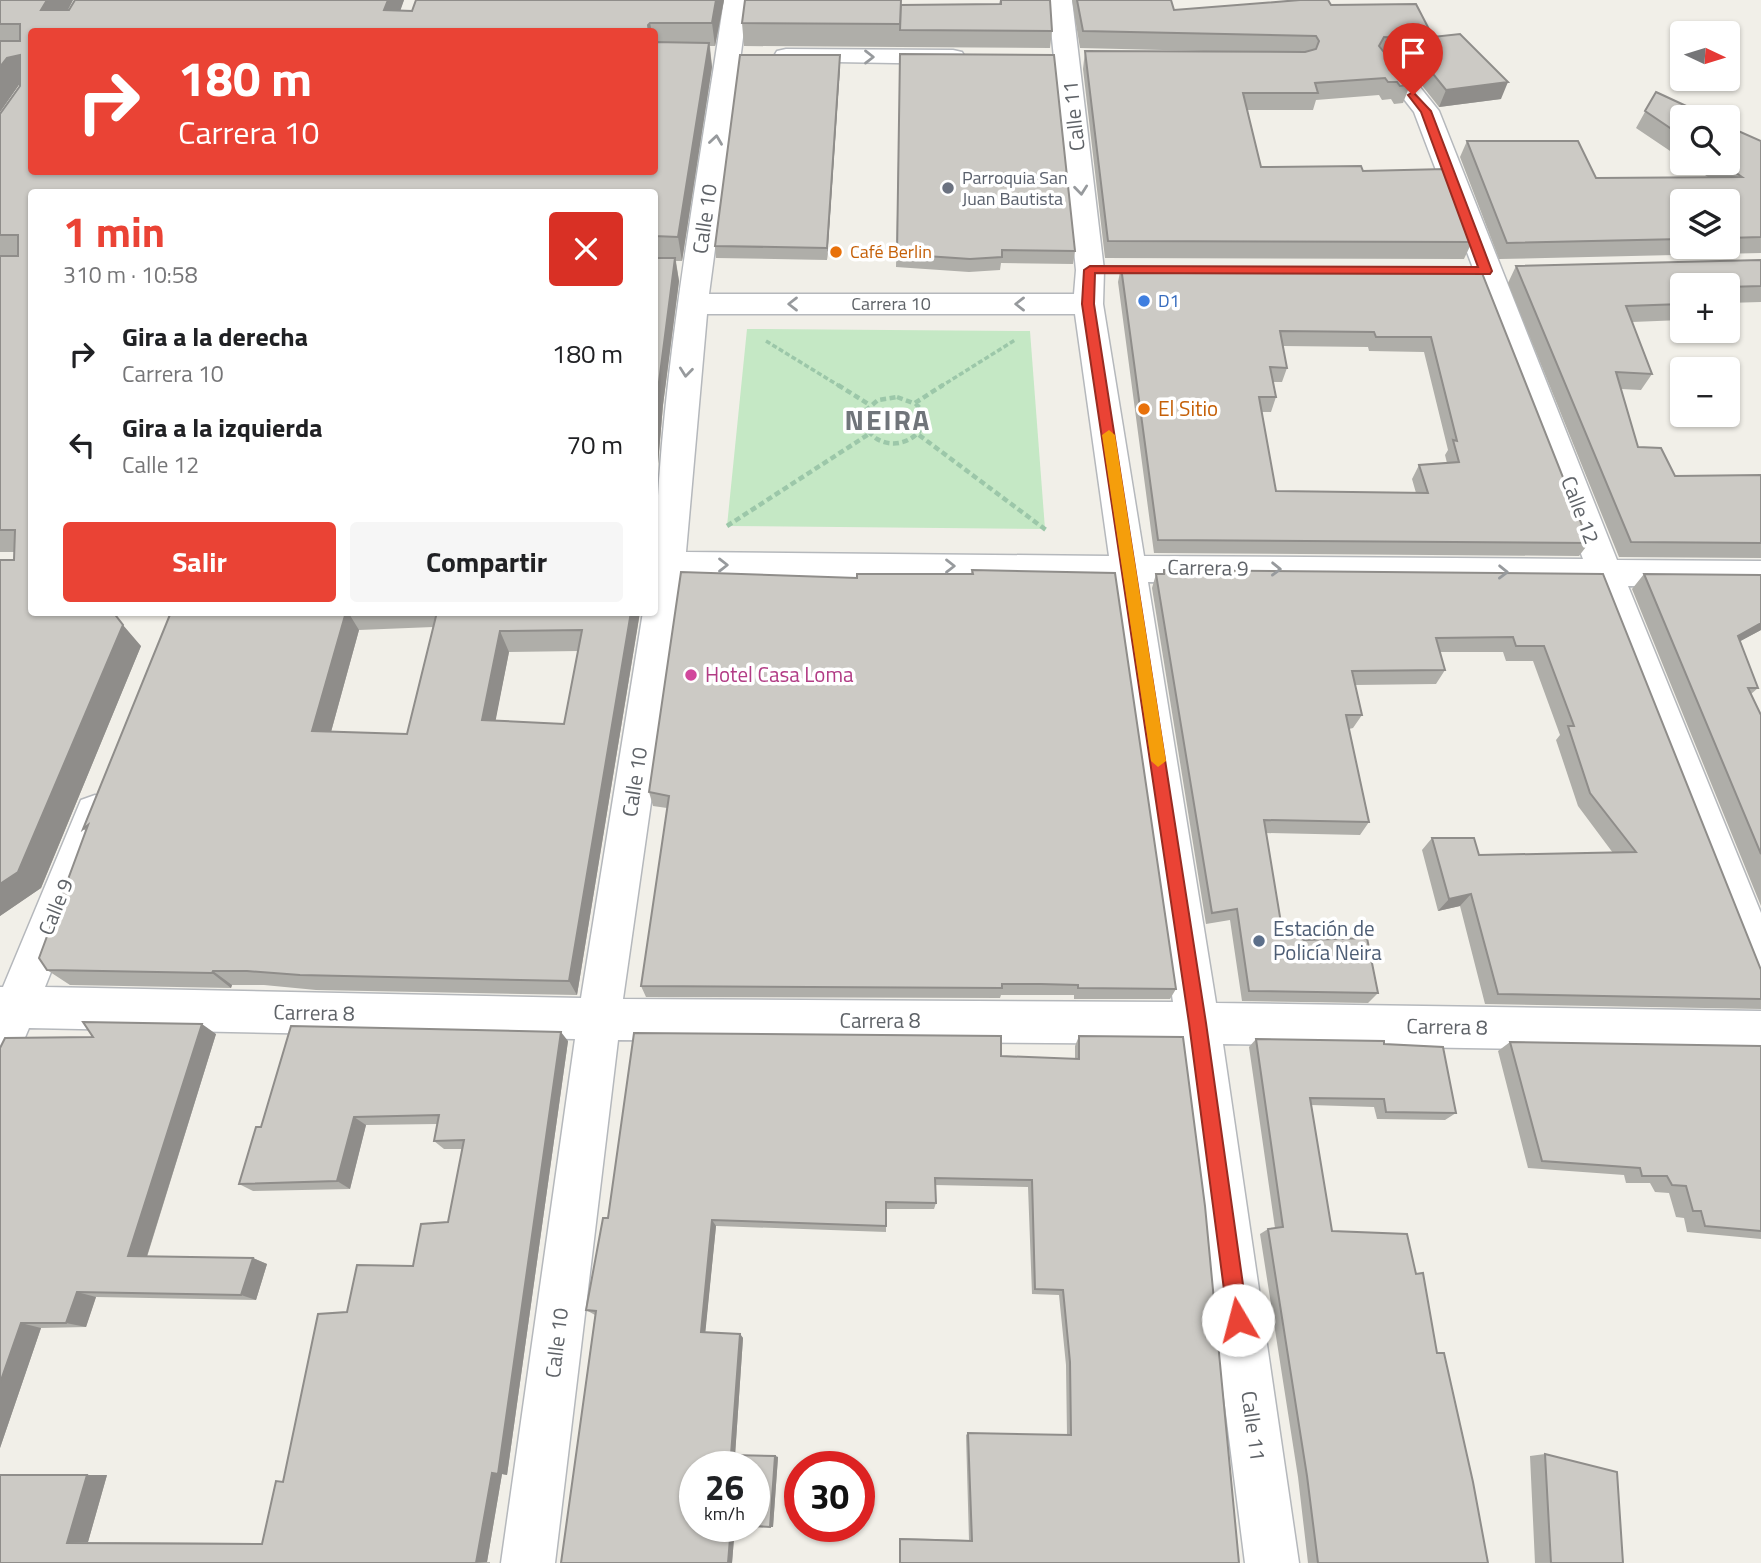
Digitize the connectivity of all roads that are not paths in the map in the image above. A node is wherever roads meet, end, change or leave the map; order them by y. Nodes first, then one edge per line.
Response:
1 (736, 0) edge
2 (1060, 0) edge
3 (715, 56) junction
4 (973, 57) edge
5 (1041, 57) edge
6 (1068, 58) junction
7 (1095, 58) edge
8 (1387, 62) edge
9 (693, 304) junction
10 (1088, 304) junction
11 (661, 565) edge
12 (1130, 567) junction
13 (1605, 573) junction
14 (1761, 574) edge
15 (658, 587) edge
16 (654, 616) edge
17 (109, 778) edge
18 (1761, 965) edge
19 (8, 1007) edge
20 (599, 1018) junction
21 (1198, 1023) junction
22 (1761, 1032) edge
23 (0, 1046) edge
24 (528, 1563) edge
25 (1272, 1563) edge

1 - 3 street, Calle 10
2 - 6 street, Calle 11
3 -> 4 street
9 -> 3 street, Calle 10
5 - 6 street
6 - 7 street
6 -> 10 street, Calle 11
8 - 13 street, Calle 12
10 -> 9 street, Carrera 10
9 -> 11 street, Calle 10
10 - 12 street, Calle 11
11 -> 12 street, Carrera 9
11 - 15 street, Calle 10
12 -> 13 street, Carrera 9
12 - 21 street, Calle 11
13 - 14 street, Carrera 9
13 - 18 street, Calle 12
16 - 20 street, Calle 10
17 - 19 street, Calle 9
19 - 20 street, Carrera 8
19 - 23 street, Calle 9
20 - 21 street, Carrera 8
20 - 24 street, Calle 10
21 - 22 street, Carrera 8
21 - 25 street, Calle 11

